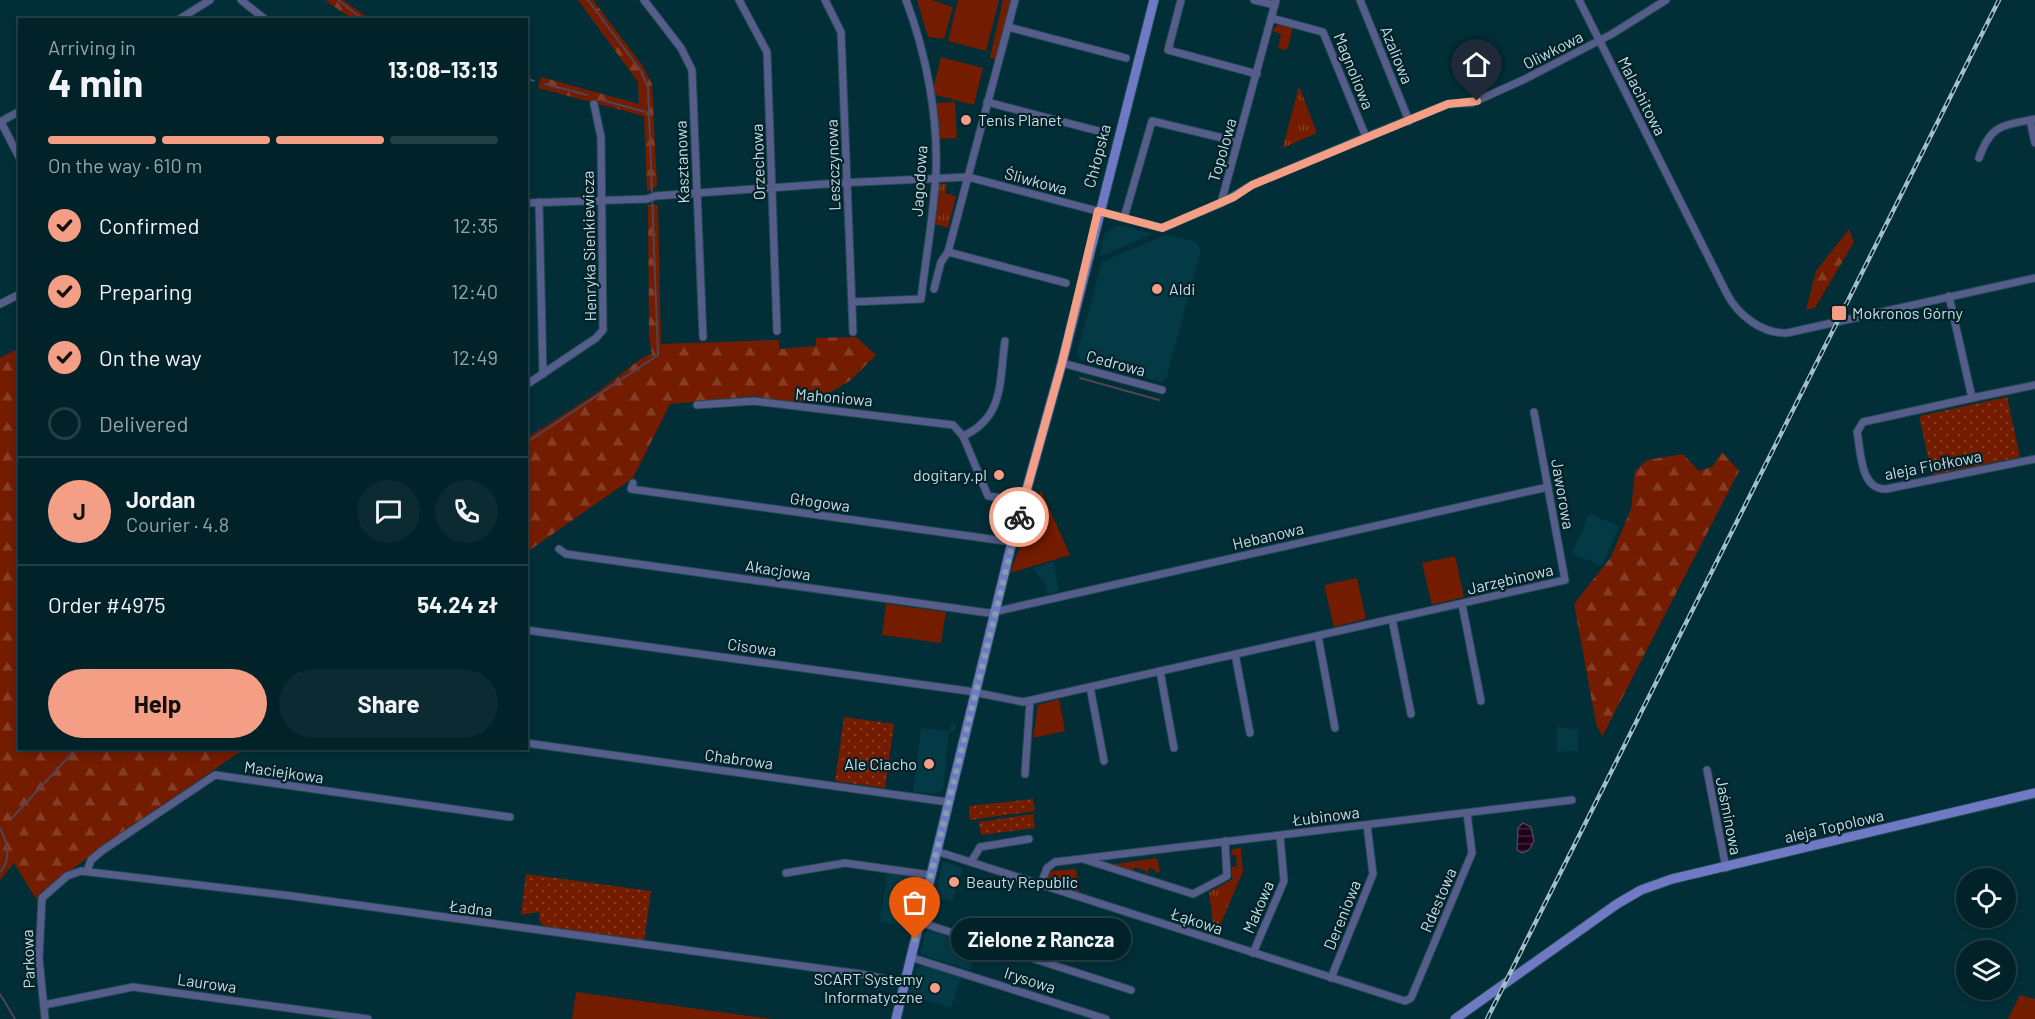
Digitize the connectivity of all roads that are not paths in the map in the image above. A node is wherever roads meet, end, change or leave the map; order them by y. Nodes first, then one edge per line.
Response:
1 (210, 0) edge
2 (241, 0) edge
3 (644, 0) edge
4 (739, 0) edge
5 (825, 0) edge
6 (906, 0) edge
7 (1015, 0) edge
8 (1154, 0) edge
9 (1181, 0) edge
10 (1254, 0) edge
11 (1360, 0) edge
12 (1579, 0) edge
13 (1666, 0) edge
14 (1275, 3) edge
15 (181, 18) edge
16 (264, 18) edge
17 (1271, 18) junction
18 (1008, 27) junction
19 (1598, 41) junction
20 (1126, 58) dead end
21 (1257, 74) junction
22 (987, 102) junction
23 (594, 104) dead end
24 (18, 112) edge
25 (2033, 120) edge
26 (1409, 121) junction
27 (0, 122) edge
28 (1106, 133) dead end
29 (1366, 137) junction
30 (1231, 140) dead end
31 (2035, 143) edge
32 (18, 155) edge
33 (1979, 158) dead end
34 (935, 177) junction
35 (968, 177) junction
36 (847, 182) junction
37 (772, 188) junction
38 (697, 193) junction
39 (602, 201) junction
40 (539, 202) junction
41 (528, 203) edge
42 (1221, 203) junction
43 (1098, 211) junction
44 (1124, 218) junction
45 (948, 252) junction
46 (2035, 278) edge
47 (1066, 283) dead end
48 (934, 289) dead end
49 (18, 295) edge
50 (1949, 296) junction
51 (852, 302) junction
52 (0, 304) edge
53 (777, 331) dead end
54 (853, 332) dead end
55 (703, 337) dead end
56 (1005, 341) dead end
57 (1062, 363) junction
58 (543, 374) junction
59 (528, 384) edge
60 (2035, 385) edge
61 (1162, 390) dead end
62 (1972, 398) junction
63 (697, 405) dead end
64 (1534, 412) dead end
65 (963, 436) junction
66 (2035, 459) edge
67 (633, 483) dead end
68 (1548, 487) junction
69 (1023, 502) junction
70 (1012, 542) junction
71 (559, 549) dead end
72 (1565, 580) joint
73 (1462, 604) junction
74 (995, 612) junction
75 (1392, 619) junction
76 (528, 630) edge
77 (1318, 636) junction
78 (1235, 654) junction
79 (1160, 671) junction
80 (1090, 687) junction
81 (974, 692) junction
82 (1030, 701) junction
83 (1481, 701) dead end
84 (1411, 714) dead end
85 (1335, 728) dead end
86 (1250, 733) dead end
87 (528, 744) edge
88 (1174, 748) dead end
89 (1104, 761) dead end
90 (1707, 770) dead end
91 (1025, 774) dead end
92 (2035, 793) edge
93 (1572, 800) dead end
94 (948, 802) junction
95 (1467, 813) junction
96 (510, 817) dead end
97 (1367, 825) junction
98 (1280, 836) junction
99 (1029, 839) dead end
100 (1226, 841) junction
101 (936, 851) junction
102 (1084, 859) junction
103 (971, 862) junction
104 (1726, 867) junction
105 (87, 871) junction
106 (786, 873) dead end
107 (930, 875) junction
108 (1041, 884) junction
109 (919, 922) junction
110 (1253, 953) junction
111 (910, 957) junction
112 (1331, 978) junction
113 (904, 983) junction
114 (1131, 990) dead end
115 (1413, 994) joint
116 (44, 1005) junction
117 (45, 1019) edge
118 (368, 1019) edge
119 (896, 1019) edge
120 (1106, 1019) edge
121 (1455, 1019) edge

1 - 15 street
2 - 16 street
3 - 38 street, Kasztanowa
4 - 37 street, Orzechowa
5 - 36 street, Leszczynowa
6 - 34 street, Jagodowa
7 - 18 street
8 - 43 street, Chłopska
9 - 21 street
10 - 14 street, Topolowa
11 - 26 street, Azaliowa
12 - 19 street, Malachitowa
13 - 19 street, Oliwkowa
14 - 17 street, Topolowa
17 - 21 street, Topolowa
17 - 29 street, Magnoliowa
18 - 20 street
18 - 22 street
19 - 26 street, Oliwkowa
19 - 50 street, Malachitowa
21 - 42 street, Topolowa
22 - 28 street
22 - 35 street
23 - 39 street, Henryka Sienkiewicza
24 - 27 street
25 - 31 street
25 - 33 street
26 - 29 street, Oliwkowa
27 - 32 street
29 - 42 street, Oliwkowa
30 - 44 street, Topolowa
34 - 35 street, Śliwkowa
34 - 36 street, Śliwkowa
34 - 51 street, Jagodowa
35 - 43 street, Śliwkowa
35 - 45 street
36 - 37 street, Śliwkowa
36 - 51 street, Leszczynowa
37 - 38 street, Śliwkowa
37 - 53 street, Orzechowa
38 - 39 street, Śliwkowa
38 - 55 street, Kasztanowa
39 - 40 street, Śliwkowa
39 - 58 street, Henryka Sienkiewicza
40 - 41 street, Śliwkowa
40 - 58 street
42 - 44 street, Topolowa
43 - 44 street, Topolowa
43 - 57 street, Chłopska
45 - 47 street
45 - 48 street
46 - 50 street, Malachitowa
49 - 52 street
50 - 62 street
51 - 54 street, Leszczynowa
56 - 65 street
57 - 61 street, Cedrowa
57 - 69 street, Chłopska
58 - 59 street, Henryka Sienkiewicza
60 - 62 street
62 - 66 street, aleja Fiołkowa
63 - 65 street, Mahoniowa
64 - 68 street, Jaworowa
65 - 69 street
67 - 70 street, Głogowa
68 - 72 street, Jaworowa
68 - 74 street, Hebanowa
69 - 70 street, Chłopska
70 - 74 street, Chłopska
71 - 74 street, Akacjowa
72 - 73 street, Jarzębinowa
73 - 75 street, Jarzębinowa
73 - 83 street, Jarzębinowa
74 - 81 street, Chłopska
75 - 77 street, Jarzębinowa
75 - 84 street
76 - 81 street, Cisowa
77 - 78 street, Jarzębinowa
77 - 85 street
78 - 79 street, Jarzębinowa
78 - 86 street
79 - 80 street, Jarzębinowa
79 - 88 street
80 - 82 street, Jarzębinowa
80 - 89 street
81 - 82 street, Jarzębinowa
81 - 94 street, Chłopska
82 - 91 street
87 - 94 street, Chabrowa
90 - 104 street, Jaśminowa
92 - 104 street, aleja Topolowa
93 - 95 street, Łubinowa
94 - 101 street, Chłopska
95 - 97 street, Łubinowa
95 - 115 street, Rdestowa
96 - 105 street, Maciejkowa
97 - 98 street, Łubinowa
97 - 112 street, Dereniowa
98 - 100 street, Łubinowa
98 - 110 street, Makowa
99 - 103 street
100 - 102 street, Łubinowa
100 - 102 street, Łubinowa
101 - 103 street, Łąkowa
101 - 107 street, Chłopska
102 - 108 street, Łubinowa
103 - 108 street, Łąkowa
104 - 121 street, aleja Topolowa
105 - 113 street, Ładna
105 - 116 street, Parkowa
106 - 107 street
107 - 109 street, Chłopska
108 - 110 street, Łąkowa
109 - 111 street, Chłopska
109 - 114 street
110 - 112 street, Łąkowa
111 - 113 street, Chłopska
111 - 120 street, Irysowa
112 - 115 street, Łąkowa
113 - 119 street, Chłopska
116 - 117 street, Parkowa
116 - 118 street, Laurowa

